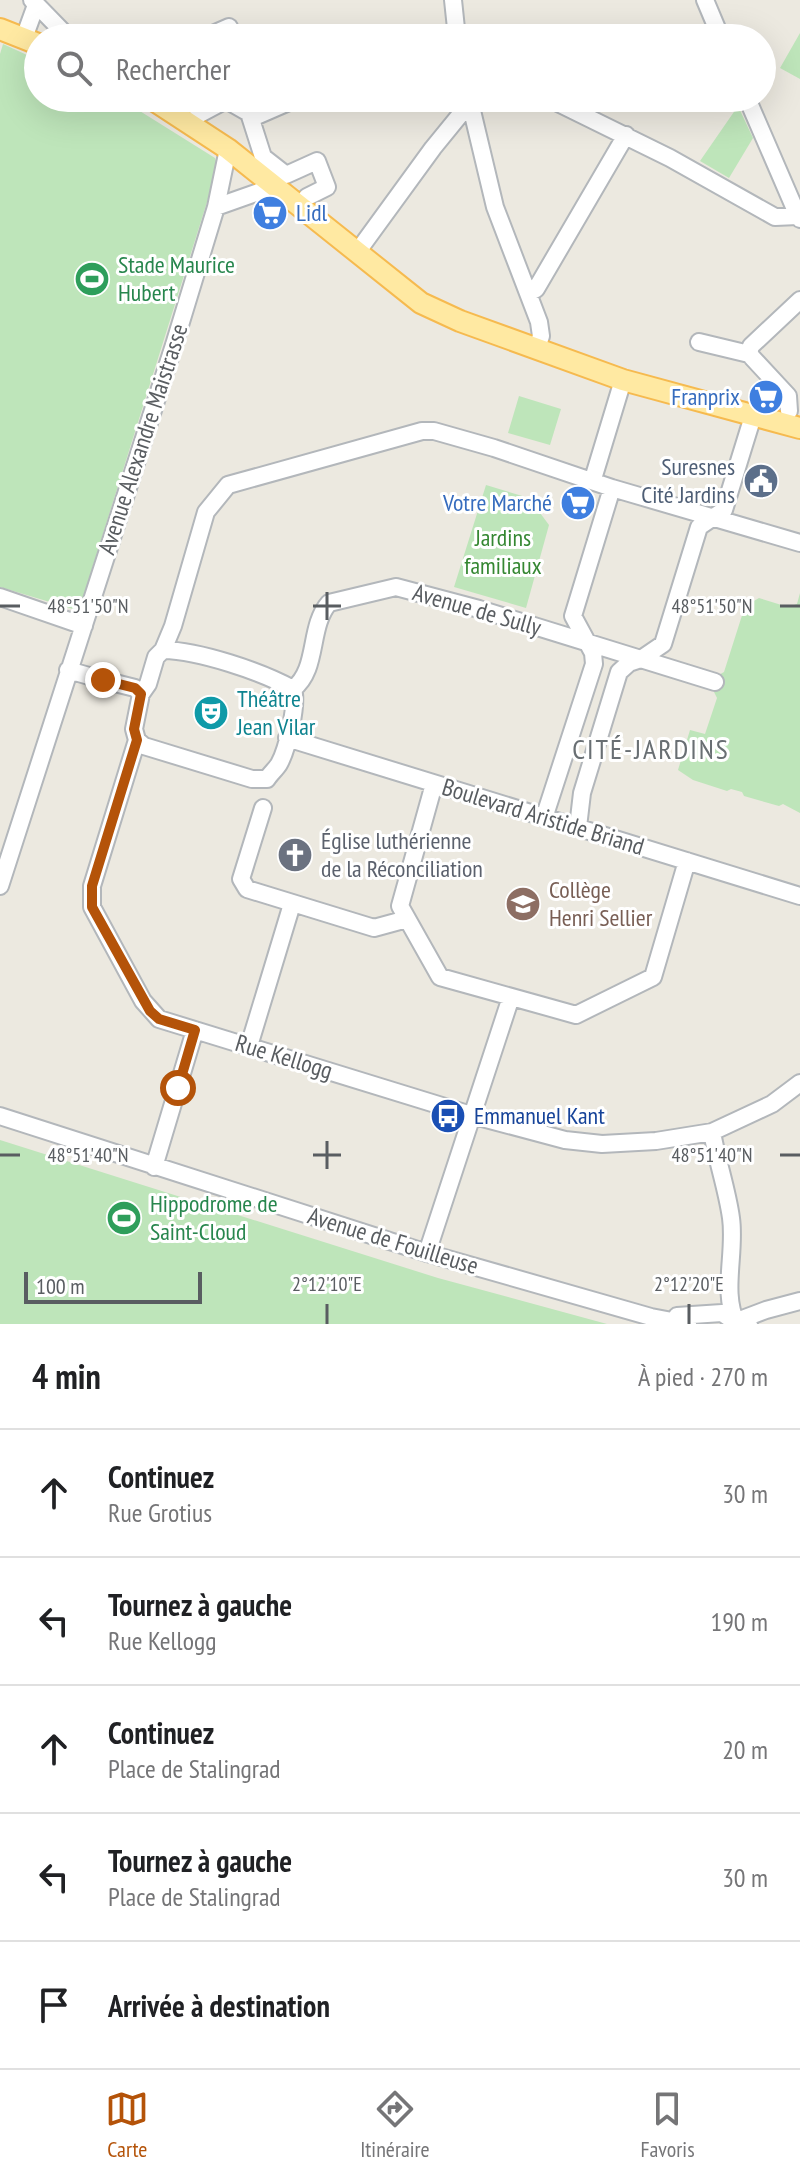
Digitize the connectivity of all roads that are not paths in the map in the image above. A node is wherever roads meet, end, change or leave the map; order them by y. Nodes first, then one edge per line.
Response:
1 (453, 0) edge
2 (462, 0) edge
3 (705, 0) edge
4 (34, 2) edge
5 (32, 24) edge
6 (55, 24) edge
7 (456, 24) edge
8 (463, 24) edge
9 (715, 24) edge
10 (0, 29) edge
11 (24, 38) edge
12 (172, 112) edge
13 (204, 112) edge
14 (244, 112) edge
15 (266, 112) edge
16 (462, 112) edge
17 (472, 112) edge
18 (578, 112) edge
19 (753, 112) edge
20 (252, 118) junction
21 (192, 125) junction
22 (626, 135) junction
23 (228, 149) junction
24 (279, 180) junction
25 (300, 206) junction
26 (216, 207) junction
27 (799, 218) edge
28 (358, 251) junction
29 (528, 293) junction
30 (800, 300) edge
31 (699, 342) dead end
32 (537, 348) junction
33 (749, 354) junction
34 (623, 380) junction
35 (753, 416) junction
36 (794, 419) edge
37 (593, 479) junction
38 (612, 488) junction
39 (710, 517) junction
40 (800, 543) edge
41 (0, 597) edge
42 (84, 626) junction
43 (588, 643) junction
44 (163, 650) junction
45 (641, 659) junction
46 (68, 670) junction
47 (715, 682) dead end
48 (293, 689) junction
49 (141, 694) junction
50 (287, 738) junction
51 (137, 740) junction
52 (267, 779) junction
53 (434, 784) junction
54 (544, 818) junction
55 (578, 827) junction
56 (5, 854) edge
57 (687, 861) junction
58 (0, 886) edge
59 (800, 896) edge
60 (292, 904) junction
61 (407, 919) junction
62 (511, 997) junction
63 (195, 1030) junction
64 (249, 1046) junction
65 (800, 1083) edge
66 (471, 1115) junction
67 (0, 1116) edge
68 (712, 1132) junction
69 (154, 1167) junction
70 (427, 1253) junction
71 (800, 1301) edge
72 (651, 1317) junction
73 (737, 1323) edge
74 (688, 1324) edge

1 - 7 street
2 - 8 street
3 - 9 street
4 - 5 street
4 - 6 street
10 - 11 main road
12 - 21 main road
13 - 21 street
14 - 20 street
15 - 20 street
16 - 28 street
17 - 29 street
18 - 22 street
19 - 27 street
20 - 24 street
21 - 23 main road
22 - 27 street
22 - 29 street
23 - 24 main road
23 - 26 street, Avenue Alexandre Maistrasse
24 - 25 main road
24 - 25 street
24 - 26 street
25 - 28 main road
26 - 42 street, Avenue Alexandre Maistrasse
28 - 32 main road
29 - 32 street
30 - 33 street
31 - 33 street
32 - 34 main road
33 - 36 street
34 - 35 main road
34 - 37 street
35 - 36 main road
35 - 39 street
37 - 38 street, Rue Kellogg
37 - 44 street, Rue Kellogg
38 - 39 street, Rue Kellogg
38 - 43 street
39 - 40 street, Rue Kellogg
39 - 45 street
41 - 42 street
42 - 46 street, Avenue Alexandre Maistrasse
43 - 45 street, Avenue de Sully
43 - 48 street, Avenue de Sully
43 - 54 street
44 - 48 street
44 - 49 street, Rue Kellogg
45 - 47 street, Avenue de Sully
45 - 55 street
46 - 49 street
46 - 56 street, Avenue Alexandre Maistrasse
48 - 50 street
49 - 51 street, Rue Kellogg
50 - 52 street
50 - 53 street, Boulevard Aristide Briand
51 - 52 street
51 - 63 street, Rue Kellogg
52 - 60 street
53 - 54 street, Boulevard Aristide Briand
53 - 61 street
54 - 55 street, Boulevard Aristide Briand
55 - 57 street, Boulevard Aristide Briand
56 - 58 street, Avenue Alexandre Maistrasse
57 - 59 street, Boulevard Aristide Briand
57 - 62 street
60 - 61 street
60 - 64 street
61 - 62 street
62 - 66 street
63 - 64 street, Rue Kellogg
63 - 69 street
64 - 66 street, Rue Kellogg
65 - 68 street, Rue Kellogg
66 - 68 street, Rue Kellogg
66 - 70 street
67 - 69 street, Avenue de Fouilleuse
68 - 73 street
69 - 70 street, Avenue de Fouilleuse
70 - 72 street, Avenue de Fouilleuse
71 - 73 street
72 - 73 street, Avenue de Fouilleuse
72 - 74 street, Avenue de Fouilleuse

